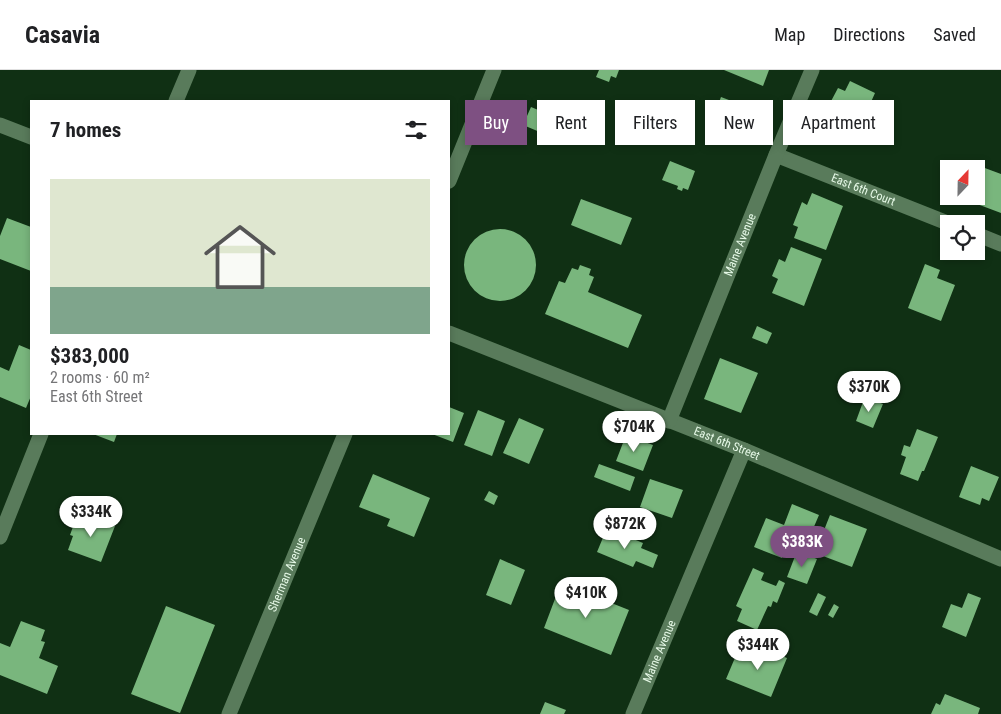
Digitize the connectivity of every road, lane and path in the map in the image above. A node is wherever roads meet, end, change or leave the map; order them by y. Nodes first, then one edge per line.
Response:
1 (188, 70) edge
2 (494, 70) edge
3 (812, 70) edge
4 (176, 100) edge
5 (0, 124) edge
6 (30, 137) edge
7 (776, 155) junction
8 (450, 179) edge
9 (940, 220) edge
10 (985, 238) edge
11 (1001, 244) edge
12 (450, 333) edge
13 (669, 421) junction
14 (41, 435) edge
15 (345, 435) edge
16 (744, 450) junction
17 (0, 537) edge
18 (1001, 559) edge
19 (230, 714) edge
20 (633, 714) edge

1 - 4 street
2 - 8 street
3 - 7 street, Maine Avenue
5 - 6 street
7 - 9 street, East 6th Court
7 - 13 street, Maine Avenue
10 - 11 street
12 - 13 street, East 6th Street
13 - 16 street, East 6th Street
14 - 17 street
15 - 19 street, Sherman Avenue
16 - 18 street, East 6th Street
16 - 20 street, Maine Avenue

